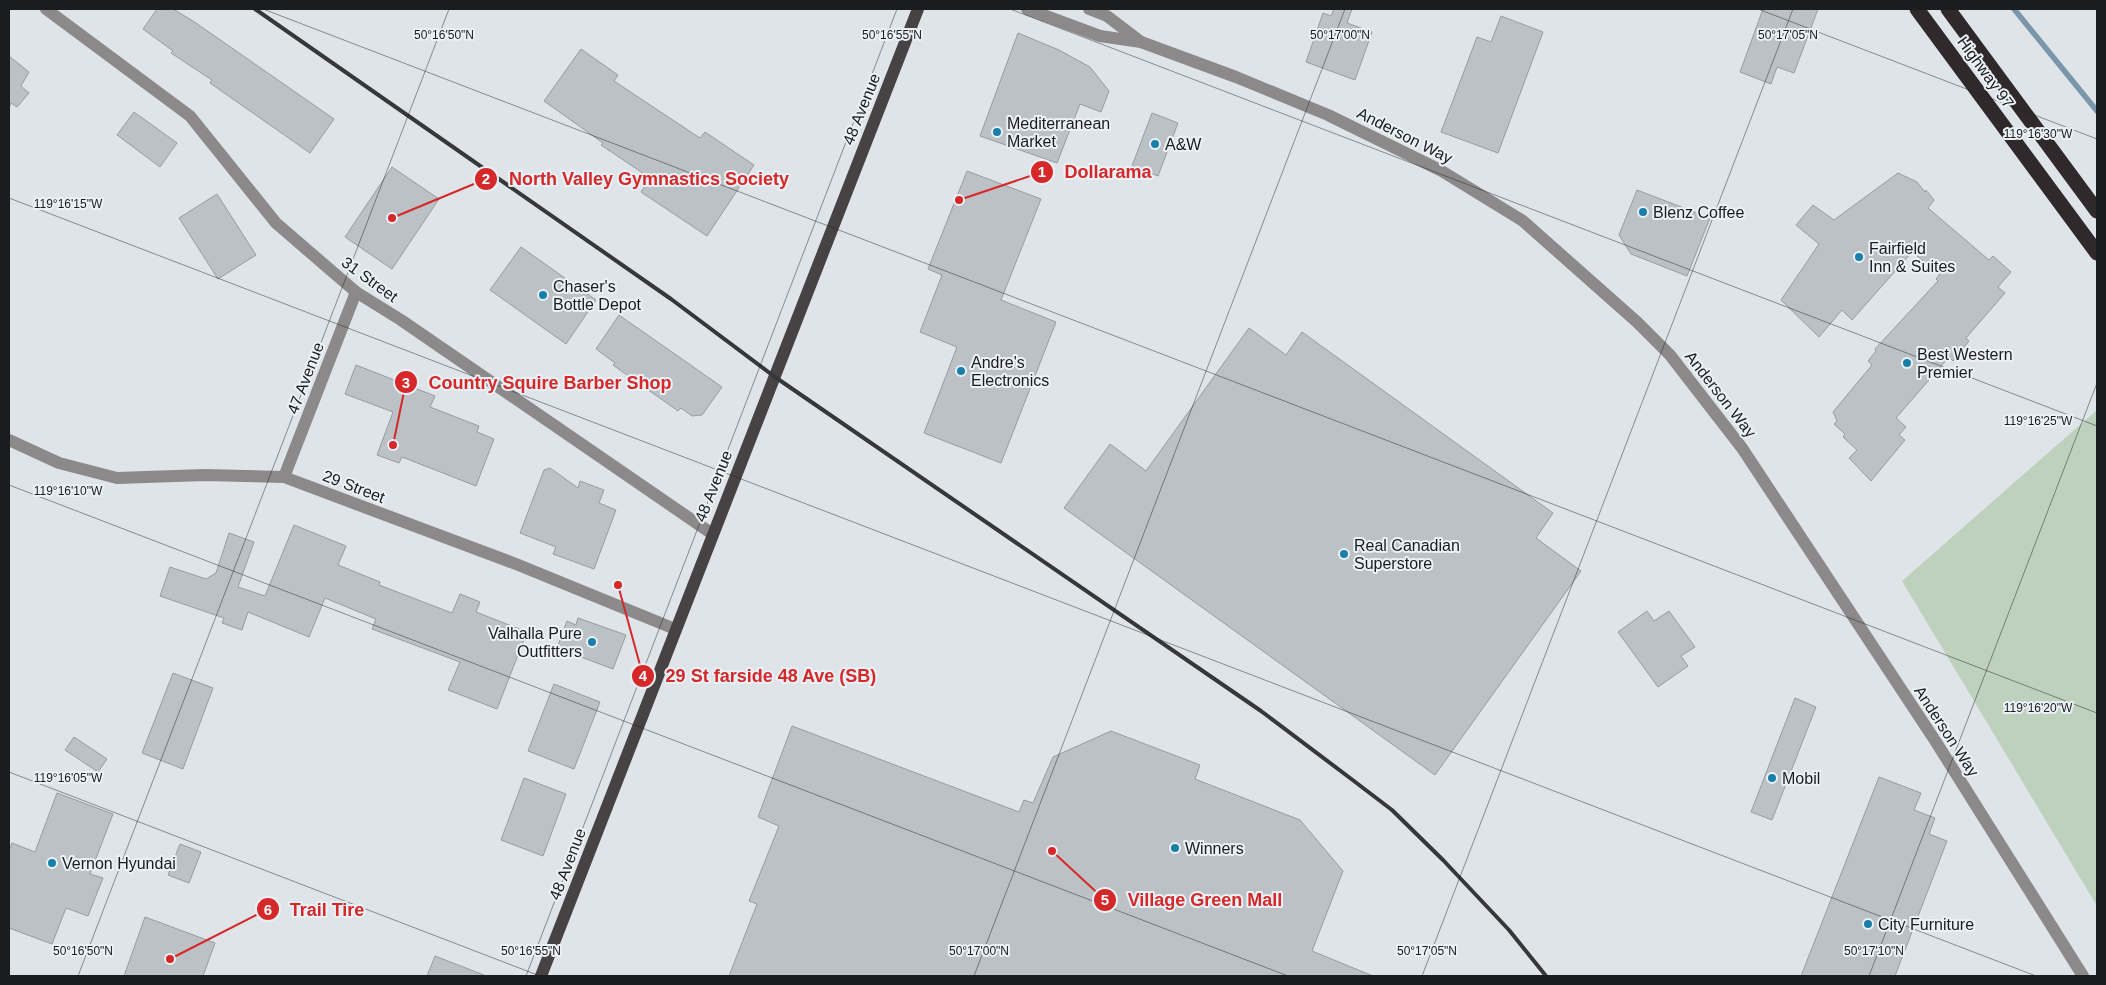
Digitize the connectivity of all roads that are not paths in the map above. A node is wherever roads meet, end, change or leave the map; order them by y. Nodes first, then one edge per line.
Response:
1 (46, 9) edge
2 (918, 9) edge
3 (1026, 9) edge
4 (1089, 9) edge
5 (1917, 9) edge
6 (1948, 9) edge
7 (1141, 42) junction
8 (2097, 211) edge
9 (2097, 253) edge
10 (356, 292) junction
11 (9, 440) edge
12 (284, 477) junction
13 (711, 533) junction
14 (675, 629) junction
15 (541, 976) edge
16 (2083, 976) edge

1 - 10 street, 31 Street
2 - 13 main road, 48 Avenue
3 - 7 street, Anderson Way
4 - 7 street, Anderson Way
5 - 9 highway, Highway 97
6 - 8 highway, Highway 97
7 - 16 street, Anderson Way
10 - 12 street, 47 Avenue
10 - 13 street, 31 Street
11 - 12 street, 29 Street
12 - 14 street, 29 Street
13 - 14 main road, 48 Avenue
14 - 15 main road, 48 Avenue

